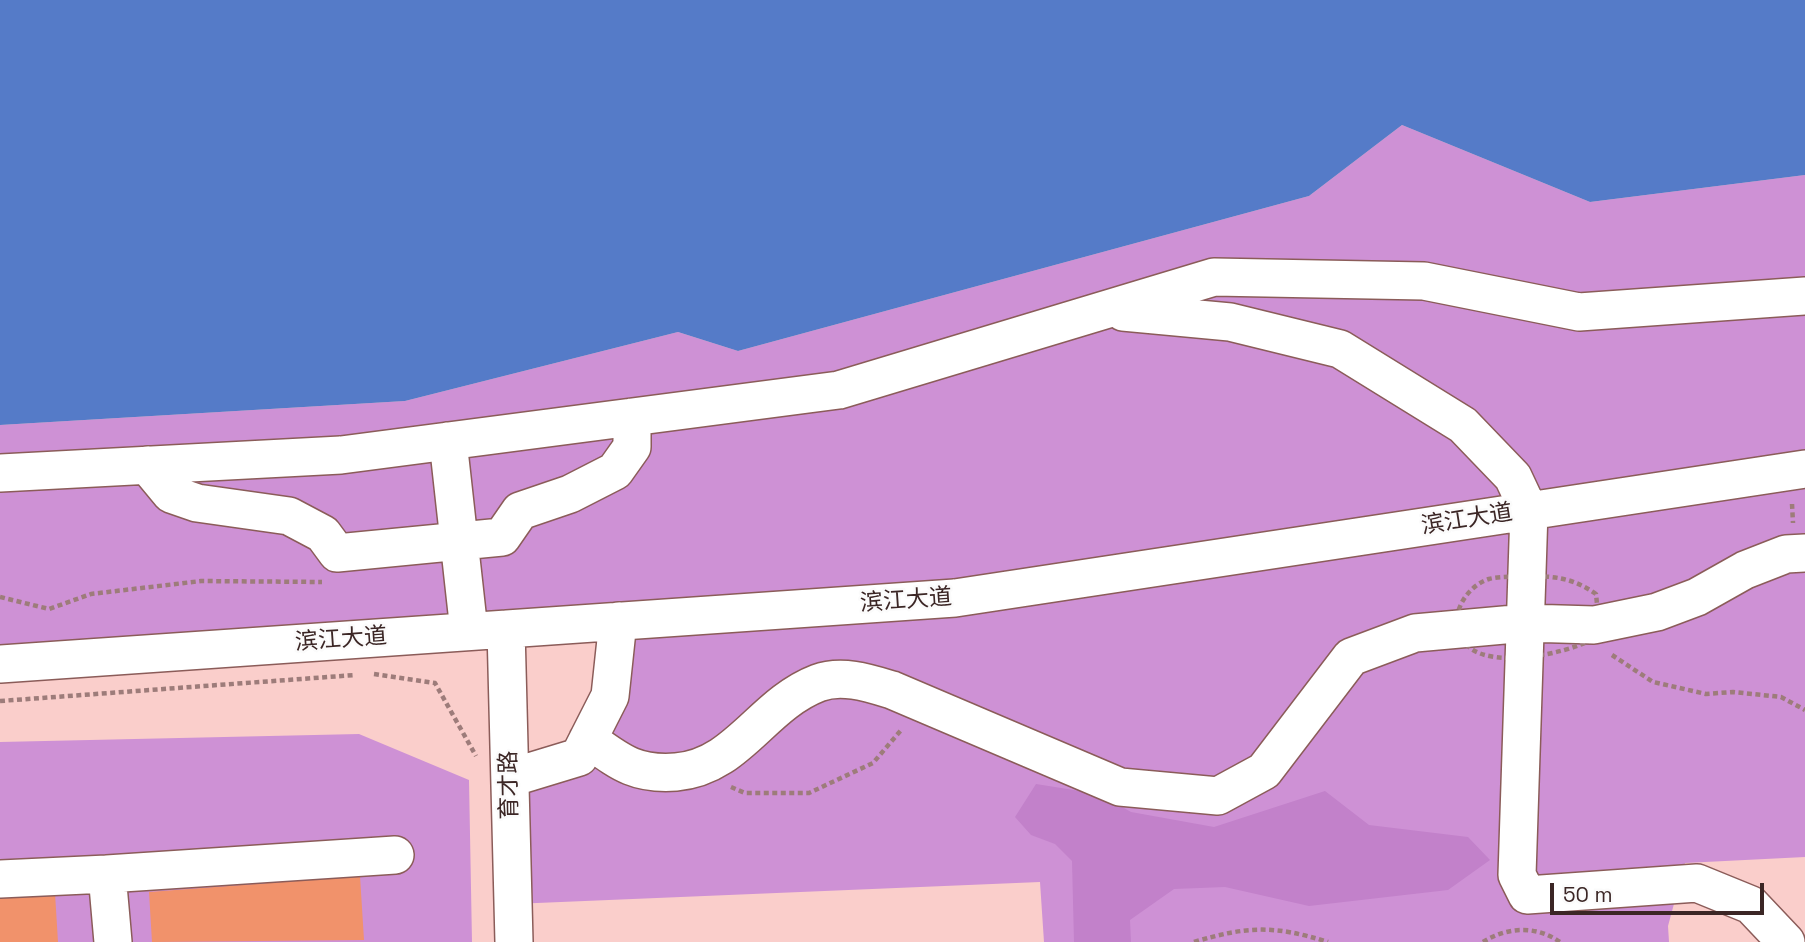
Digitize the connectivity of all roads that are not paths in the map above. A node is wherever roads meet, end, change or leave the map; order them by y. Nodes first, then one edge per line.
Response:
1 (1805, 296) edge
2 (1104, 310) junction
3 (632, 417) junction
4 (448, 441) junction
5 (147, 465) junction
6 (1798, 470) edge
7 (0, 473) edge
8 (1529, 511) junction
9 (459, 541) junction
10 (1800, 553) edge
11 (618, 621) junction
12 (1526, 623) junction
13 (506, 629) junction
14 (469, 631) junction
15 (0, 664) edge
16 (588, 739) junction
17 (496, 772) junction
18 (396, 855) dead end
19 (107, 874) junction
20 (0, 879) edge
21 (113, 942) edge
22 (514, 942) edge
23 (1786, 942) edge

1 - 2 street
2 - 3 street
2 - 8 street
3 - 4 street
3 - 9 street
4 - 5 street
4 - 9 street
5 - 7 street
5 - 9 street
6 - 8 street, 滨江大道
8 - 11 street, 滨江大道
8 - 12 street
9 - 14 street
10 - 12 street
11 - 13 street, 滨江大道
11 - 16 street
12 - 16 street
12 - 23 street
13 - 14 street, 滨江大道
13 - 17 street, 育才路
14 - 15 street, 滨江大道
16 - 17 street
17 - 22 street, 育才路
18 - 19 street
19 - 20 street
19 - 21 street

